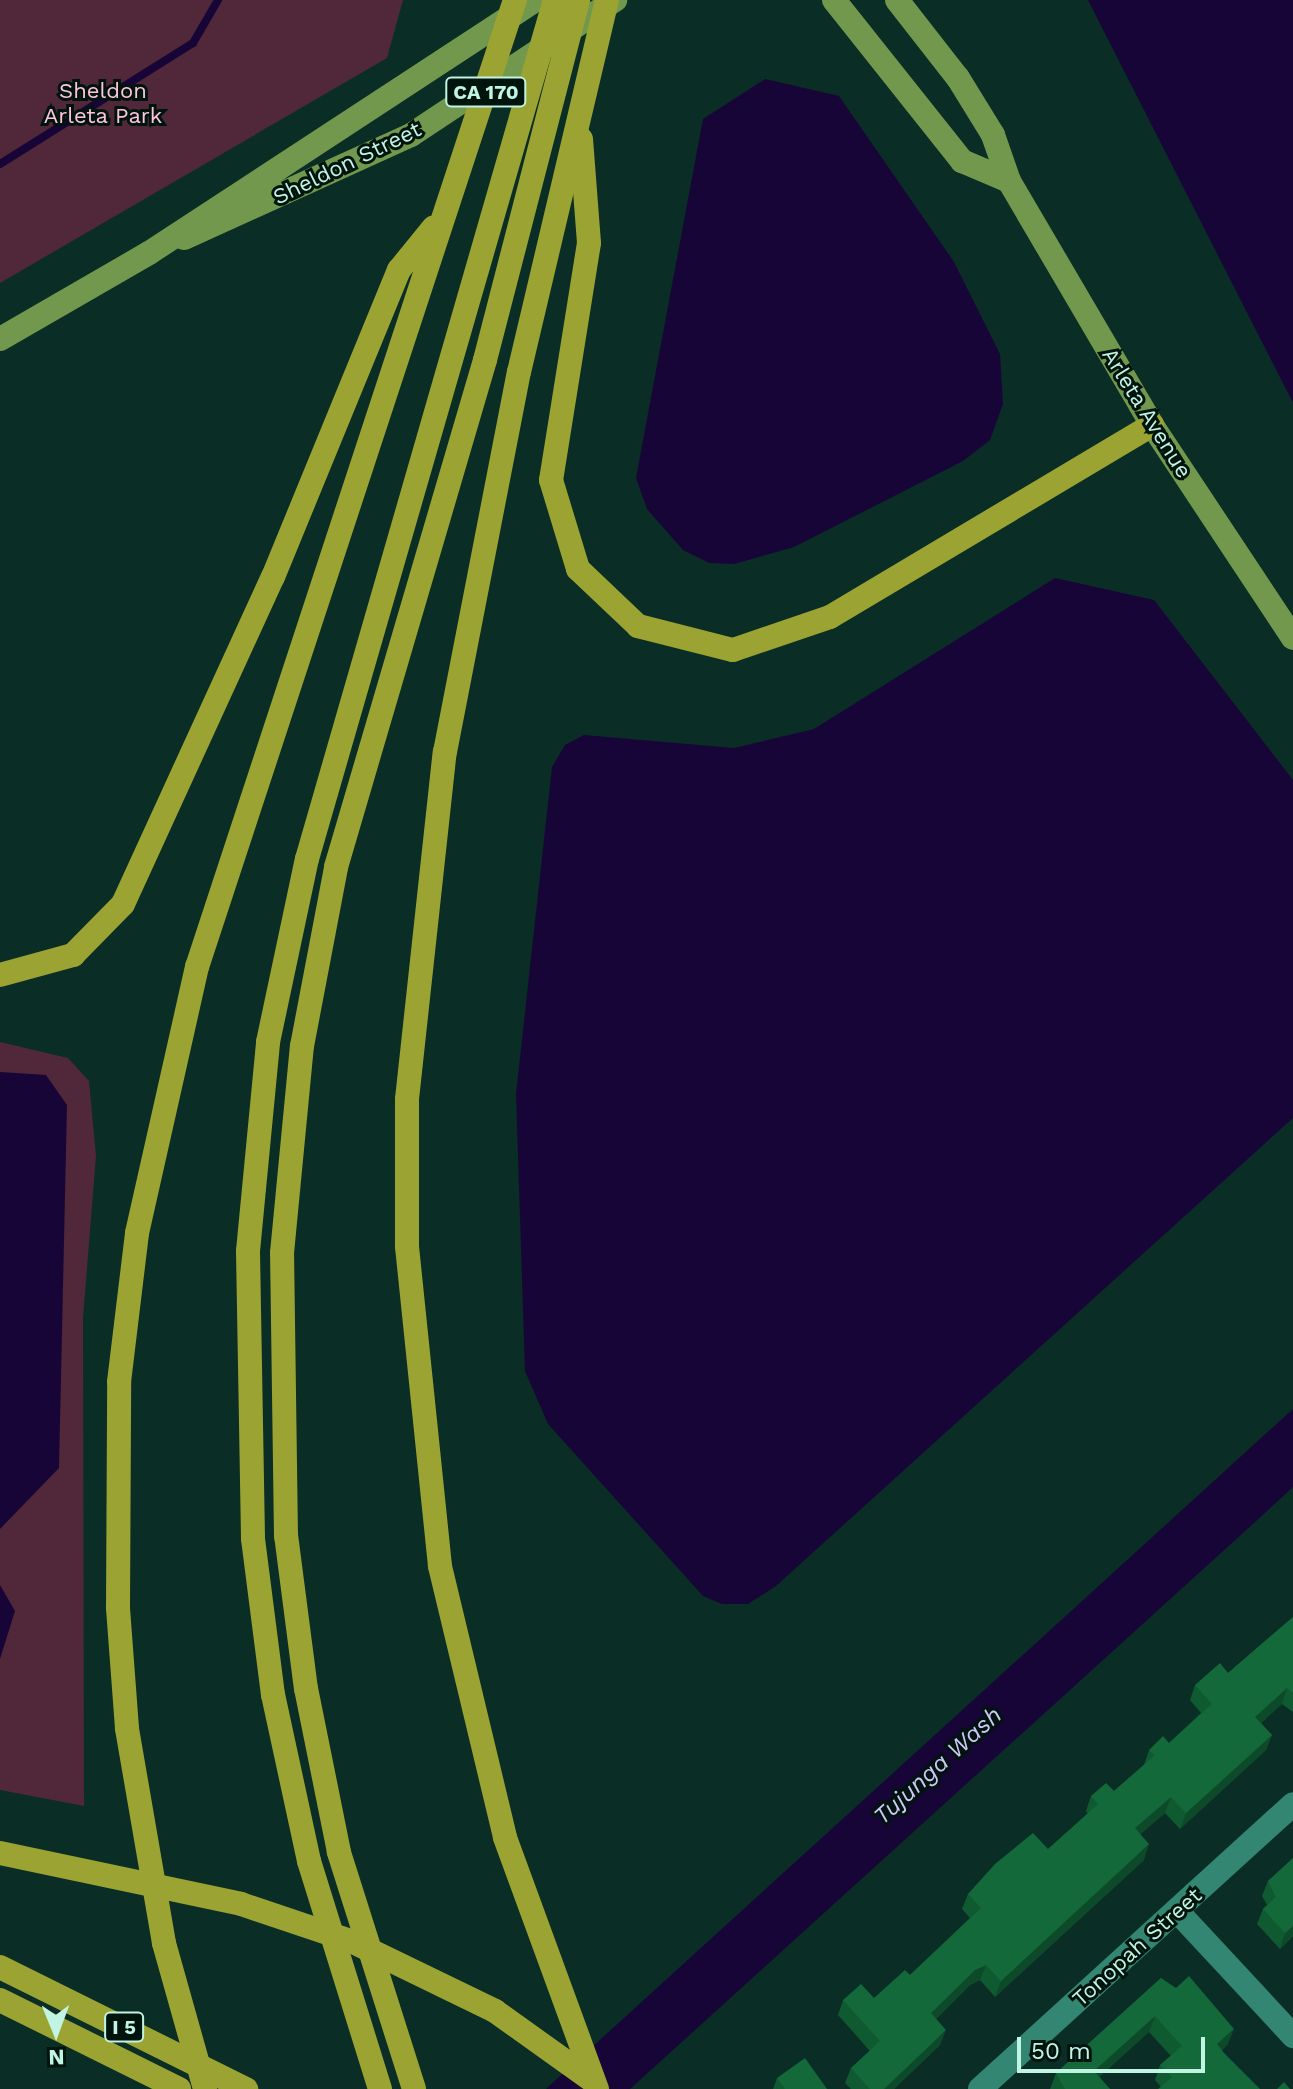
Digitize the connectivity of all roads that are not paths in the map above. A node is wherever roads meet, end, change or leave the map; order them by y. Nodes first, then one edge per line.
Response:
1 (515, 0) edge
2 (535, 0) edge
3 (555, 0) edge
4 (578, 0) edge
5 (607, 0) edge
6 (615, 0) edge
7 (834, 0) edge
8 (897, 0) edge
9 (579, 113) junction
10 (1009, 181) junction
11 (446, 213) junction
12 (149, 253) junction
13 (0, 339) edge
14 (1152, 425) junction
15 (1293, 638) edge
16 (0, 975) edge
17 (1293, 1804) edge
18 (0, 1853) edge
19 (1177, 1911) junction
20 (0, 1967) edge
21 (0, 2000) edge
22 (1293, 2036) edge
23 (179, 2089) edge
24 (205, 2089) edge
25 (246, 2089) edge
26 (380, 2089) edge
27 (414, 2089) edge
28 (599, 2089) edge
29 (980, 2089) edge

1 - 11 highway, CA 170
2 - 12 main road, Sheldon Street
3 - 26 highway
4 - 27 highway
5 - 9 highway
6 - 12 main road, Sheldon Street
7 - 10 main road
8 - 10 main road, Arleta Avenue
9 - 14 highway
9 - 28 highway
10 - 14 main road, Arleta Avenue
11 - 16 highway
11 - 24 highway
12 - 13 main road, Sheldon Street
14 - 15 main road, Arleta Avenue
17 - 19 street, Tonopah Street
18 - 28 highway
19 - 22 street
19 - 29 street, Tonopah Street
20 - 25 highway, I 5
21 - 23 highway

